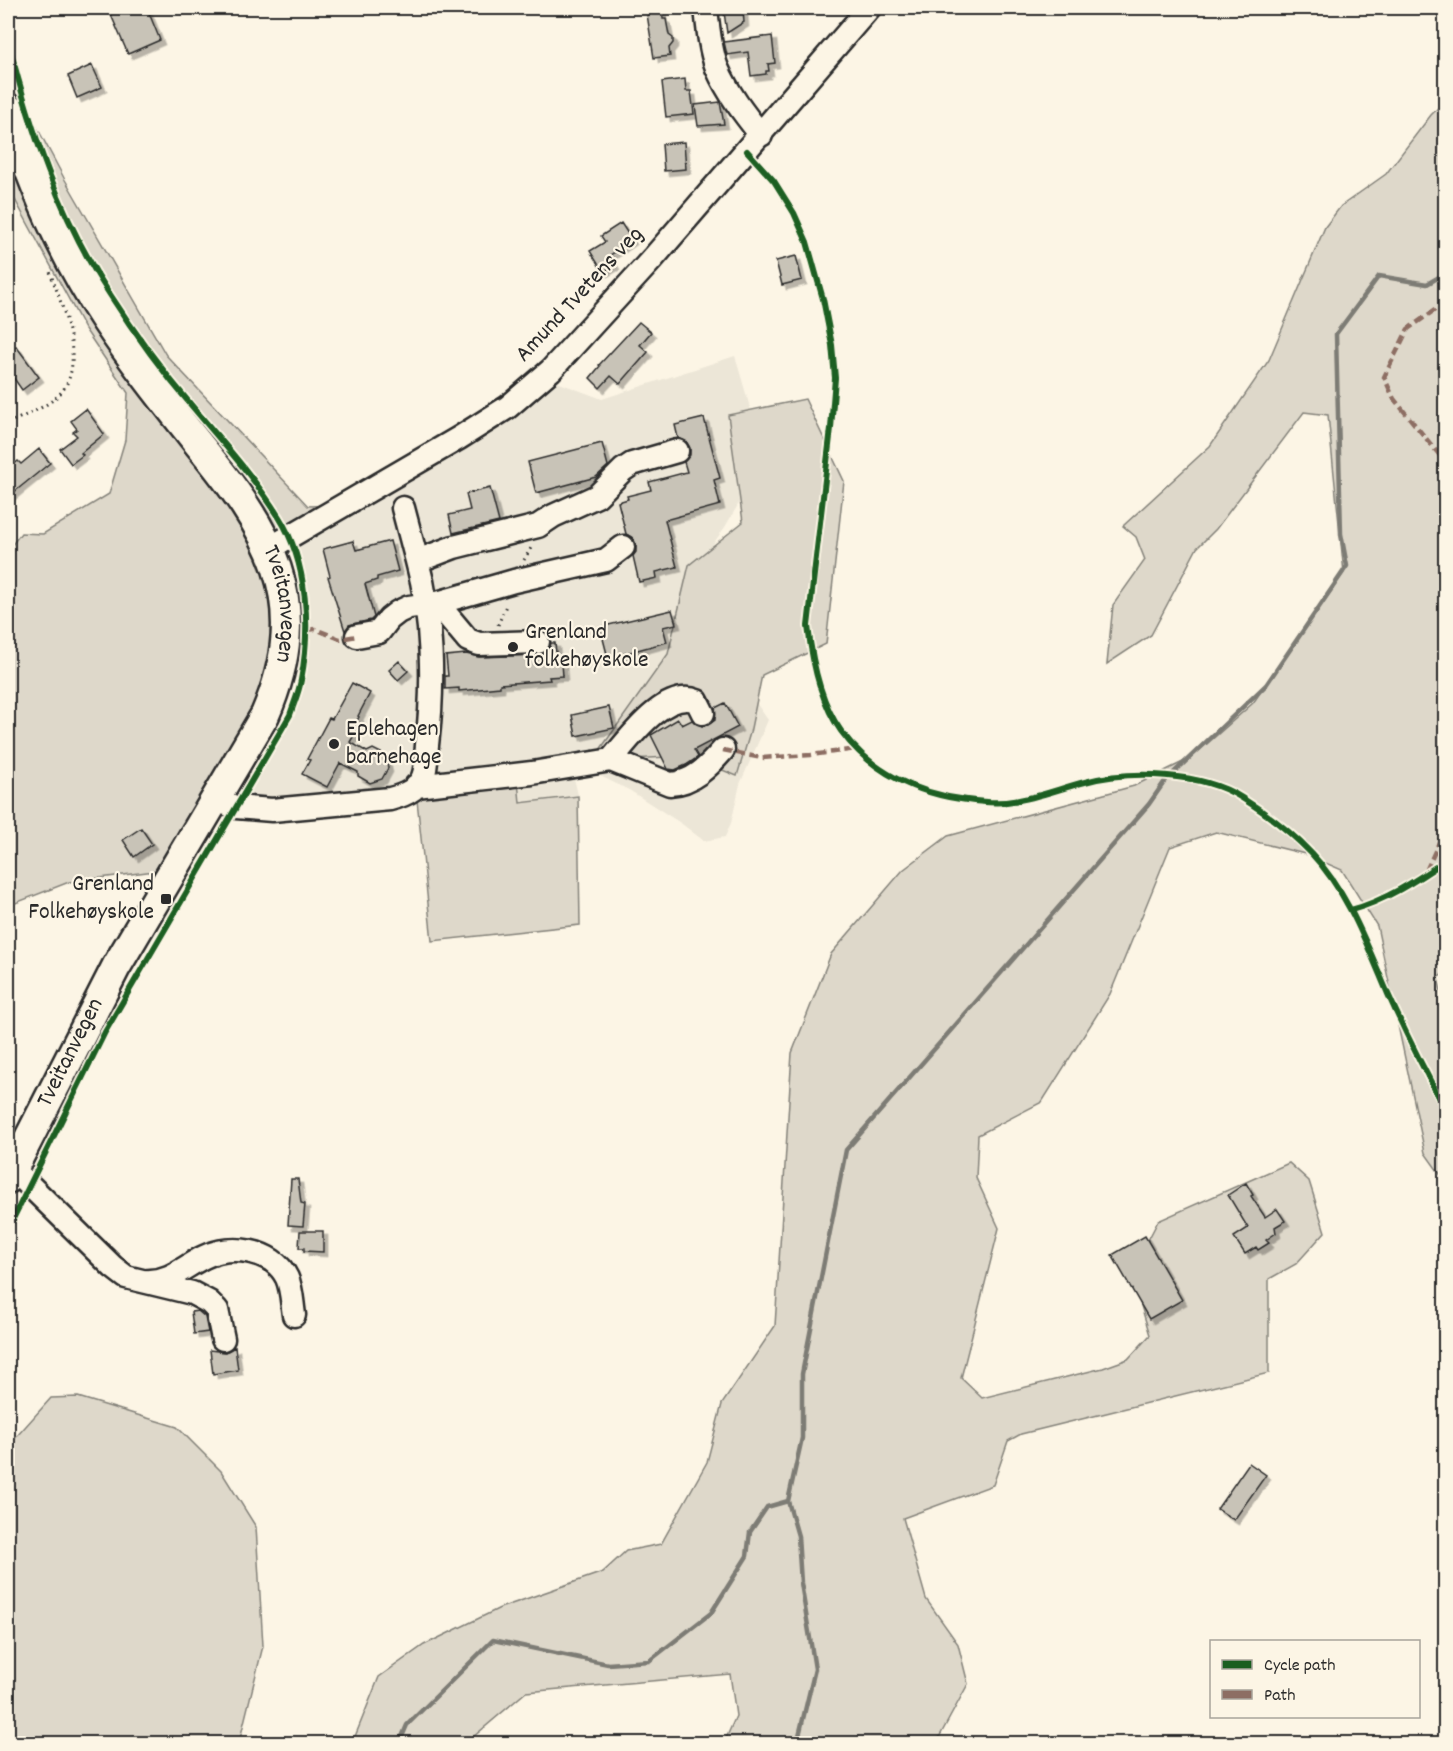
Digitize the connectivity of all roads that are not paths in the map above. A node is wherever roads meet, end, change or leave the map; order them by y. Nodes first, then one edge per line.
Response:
1 (706, 8) edge
2 (861, 11) edge
3 (8, 108) edge
4 (761, 135) junction
5 (677, 451) dead end
6 (403, 508) dead end
7 (623, 547) dead end
8 (270, 548) junction
9 (417, 561) junction
10 (432, 603) junction
11 (357, 636) dead end
12 (538, 642) dead end
13 (698, 716) dead end
14 (723, 750) dead end
15 (618, 752) junction
16 (416, 786) junction
17 (214, 800) junction
18 (10, 1174) edge
19 (142, 1281) junction
20 (294, 1315) dead end
21 (223, 1339) dead end

1 - 4 street
2 - 4 street, Amund Tvetens veg
3 - 8 main road, Tveitanvegen
4 - 8 street, Amund Tvetens veg
5 - 9 street
6 - 9 street
7 - 10 street
8 - 17 main road, Tveitanvegen
9 - 10 street
10 - 11 street
10 - 12 street
10 - 16 street
13 - 15 street
14 - 15 street
15 - 16 street
16 - 17 street
17 - 18 main road, Tveitanvegen
18 - 19 street
19 - 20 street
19 - 21 street

